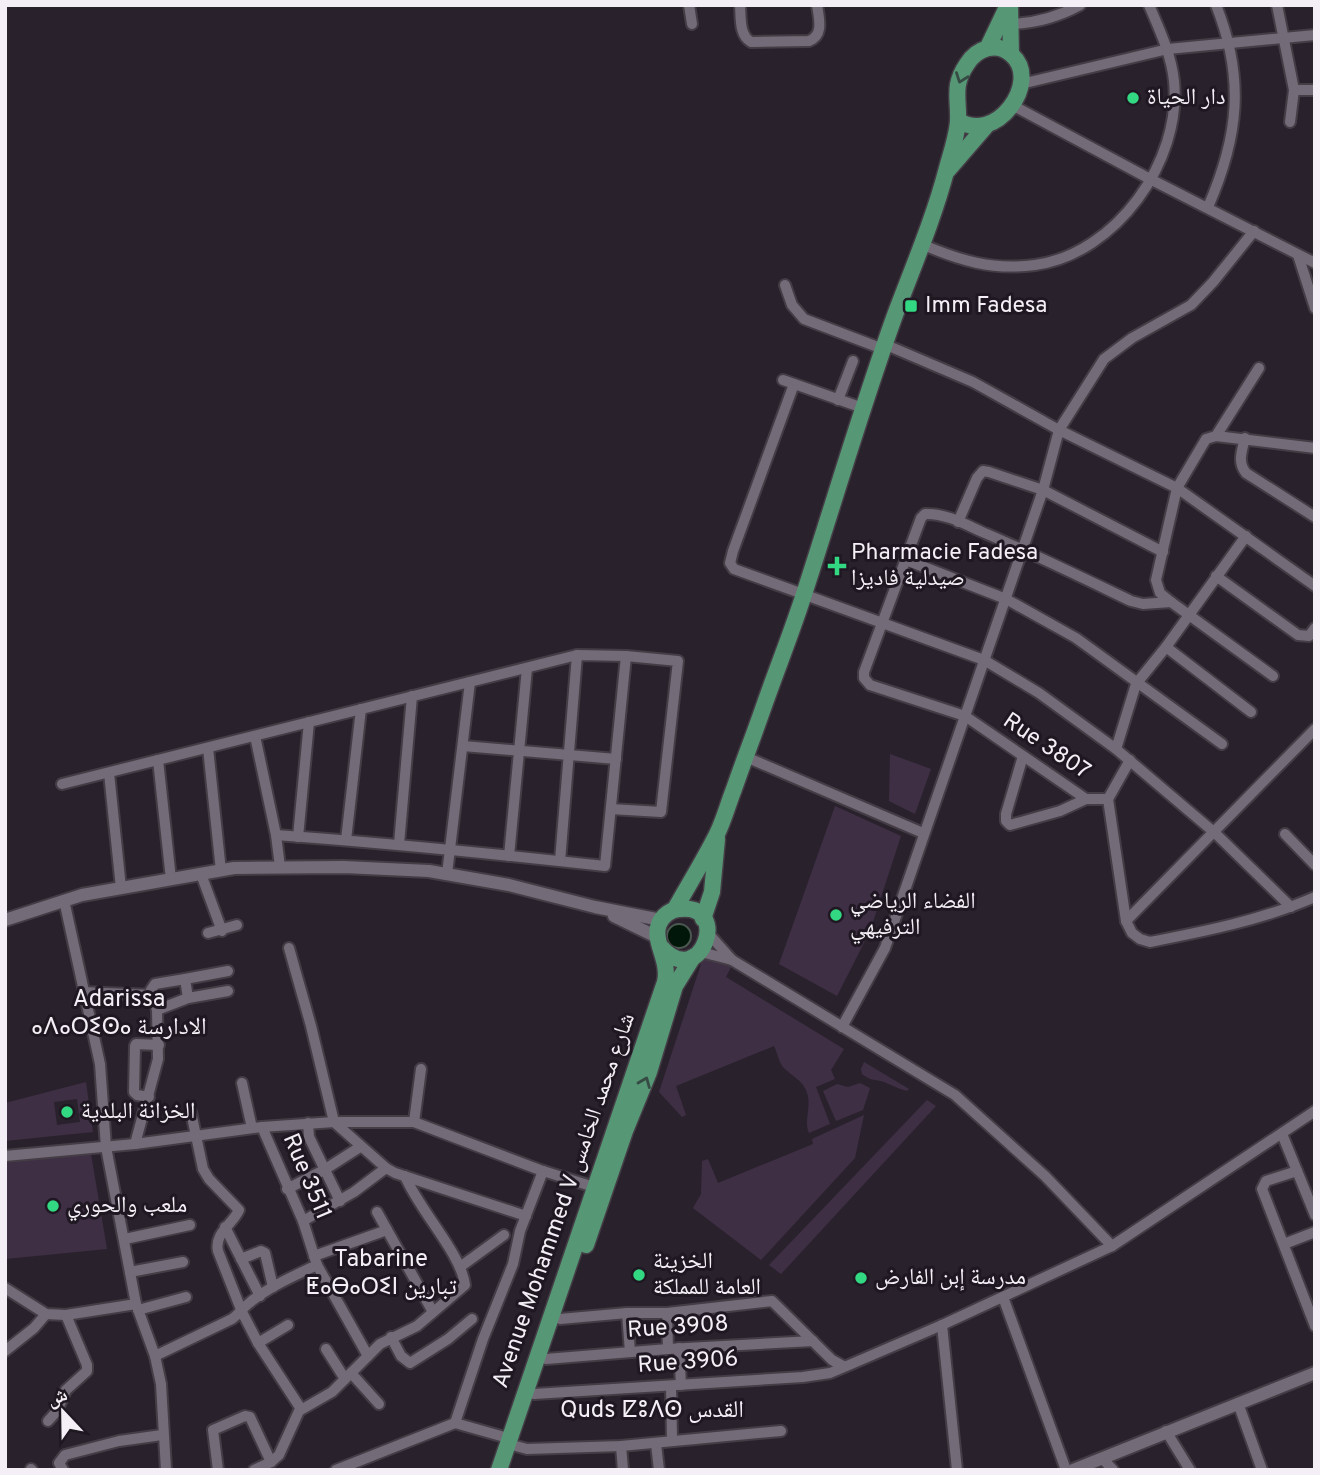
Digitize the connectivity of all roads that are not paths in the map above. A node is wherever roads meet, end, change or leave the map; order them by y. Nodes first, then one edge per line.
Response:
1 (689, 5) edge
2 (740, 5) edge
3 (817, 5) edge
4 (1009, 5) edge
5 (1080, 5) edge
6 (1149, 5) edge
7 (1216, 5) edge
8 (1278, 5) edge
9 (692, 24) dead end
10 (1012, 24) junction
11 (1315, 35) edge
12 (1285, 36) junction
13 (1229, 43) junction
14 (988, 47) junction
15 (1168, 49) junction
16 (1011, 54) junction
17 (1021, 84) junction
18 (1294, 90) junction
19 (1315, 90) edge
20 (1012, 105) junction
21 (958, 121) junction
22 (1290, 122) dead end
23 (986, 127) junction
24 (946, 172) junction
25 (1150, 179) junction
26 (1208, 207) junction
27 (1254, 231) junction
28 (921, 244) junction
29 (1298, 255) junction
30 (1315, 263) edge
31 (785, 285) dead end
32 (1315, 308) edge
33 (883, 347) junction
34 (853, 361) dead end
35 (1259, 368) dead end
36 (838, 400) junction
37 (863, 408) junction
38 (1059, 430) junction
39 (1216, 436) junction
40 (1245, 438) junction
41 (1315, 448) edge
42 (1177, 488) junction
43 (1043, 490) junction
44 (1315, 517) edge
45 (958, 522) junction
46 (1246, 536) junction
47 (1023, 549) junction
48 (1163, 552) junction
49 (906, 560) junction
50 (1216, 576) junction
51 (1315, 586) edge
52 (804, 593) junction
53 (1006, 599) junction
54 (1171, 602) junction
55 (1189, 615) junction
56 (883, 622) junction
57 (1315, 628) edge
58 (1166, 647) junction
59 (577, 655) junction
60 (626, 656) junction
61 (984, 660) junction
62 (527, 668) junction
63 (1273, 676) dead end
64 (470, 682) junction
65 (1136, 684) junction
66 (412, 696) junction
67 (361, 709) junction
68 (1251, 712) dead end
69 (965, 716) junction
70 (309, 722) junction
71 (1315, 729) edge
72 (255, 736) junction
73 (1222, 744) dead end
74 (463, 746) junction
75 (208, 748) junction
76 (1116, 749) junction
77 (519, 750) junction
78 (569, 755) junction
79 (1023, 756) junction
80 (746, 757) junction
81 (616, 759) junction
82 (158, 760) junction
83 (1130, 761) junction
84 (108, 773) junction
85 (62, 784) dead end
86 (1086, 799) junction
87 (1108, 799) junction
88 (611, 809) junction
89 (718, 832) junction
90 (923, 833) junction
91 (1215, 833) junction
92 (1285, 834) dead end
93 (276, 835) junction
94 (298, 837) junction
95 (346, 841) junction
96 (399, 844) junction
97 (450, 851) junction
98 (509, 856) junction
99 (560, 861) junction
100 (1315, 865) edge
101 (280, 867) junction
102 (221, 871) junction
103 (201, 874) junction
104 (447, 874) junction
105 (172, 879) junction
106 (121, 888) junction
107 (1315, 897) edge
108 (64, 900) junction
109 (595, 907) junction
110 (1292, 907) junction
111 (668, 914) junction
112 (5, 920) edge
113 (1126, 922) junction
114 (237, 925) dead end
115 (706, 926) junction
116 (222, 931) junction
117 (208, 933) dead end
118 (659, 942) junction
119 (289, 948) dead end
120 (697, 954) junction
121 (732, 960) junction
122 (228, 971) dead end
123 (185, 979) junction
124 (228, 991) dead end
125 (83, 992) junction
126 (151, 992) junction
127 (188, 998) junction
128 (157, 1010) junction
129 (842, 1027) junction
130 (159, 1045) junction
131 (421, 1069) dead end
132 (242, 1083) dead end
133 (149, 1097) junction
134 (1315, 1111) edge
135 (191, 1112) dead end
136 (334, 1122) junction
137 (414, 1122) junction
138 (308, 1123) junction
139 (257, 1127) junction
140 (195, 1134) junction
141 (1282, 1134) junction
142 (135, 1144) junction
143 (106, 1147) junction
144 (360, 1147) junction
145 (5, 1156) edge
146 (386, 1168) junction
147 (324, 1170) junction
148 (543, 1171) junction
149 (1297, 1171) junction
150 (405, 1176) junction
151 (594, 1187) junction
152 (287, 1189) junction
153 (340, 1201) junction
154 (377, 1212) dead end
155 (1315, 1215) edge
156 (526, 1216) junction
157 (303, 1221) junction
158 (190, 1225) dead end
159 (225, 1227) junction
160 (387, 1230) junction
161 (1315, 1232) edge
162 (504, 1235) dead end
163 (125, 1238) junction
164 (1284, 1244) junction
165 (1112, 1246) junction
166 (241, 1259) junction
167 (316, 1260) junction
168 (183, 1262) dead end
169 (460, 1266) junction
170 (130, 1272) junction
171 (5, 1287) edge
172 (273, 1287) junction
173 (260, 1296) junction
174 (186, 1297) dead end
175 (1003, 1297) junction
176 (137, 1307) junction
177 (242, 1312) junction
178 (433, 1312) junction
179 (628, 1312) junction
180 (667, 1313) junction
181 (46, 1314) junction
182 (66, 1315) junction
183 (472, 1319) dead end
184 (560, 1319) junction
185 (1314, 1322) edge
186 (288, 1325) dead end
187 (942, 1325) junction
188 (391, 1337) junction
189 (813, 1341) junction
190 (258, 1342) junction
191 (673, 1348) junction
192 (326, 1349) dead end
193 (5, 1352) edge
194 (630, 1352) junction
195 (155, 1356) junction
196 (368, 1356) junction
197 (546, 1359) junction
198 (843, 1366) junction
199 (1315, 1373) edge
200 (348, 1376) junction
201 (676, 1385) junction
202 (534, 1394) junction
203 (1238, 1403) junction
204 (379, 1404) dead end
205 (302, 1409) junction
206 (48, 1421) dead end
207 (455, 1423) junction
208 (781, 1431) dead end
209 (1166, 1431) junction
210 (162, 1435) junction
211 (673, 1440) junction
212 (512, 1442) junction
213 (656, 1444) junction
214 (621, 1447) junction
215 (1102, 1458) junction
216 (271, 1462) junction
217 (1075, 1469) edge
218 (63, 1470) edge
219 (166, 1470) edge
220 (218, 1470) edge
221 (254, 1470) edge
222 (336, 1470) edge
223 (499, 1470) edge
224 (508, 1470) edge
225 (623, 1470) edge
226 (659, 1470) edge
227 (957, 1470) edge
228 (1113, 1470) edge
229 (1190, 1470) edge
230 (1262, 1470) edge

1 - 9 street
2 - 3 street
4 - 10 main road
4 - 14 main road
5 - 10 street
6 - 15 street
7 - 13 street
8 - 12 street
10 - 16 main road
11 - 12 street
12 - 13 street
12 - 18 street
13 - 15 street
13 - 26 street
14 - 16 main road
14 -> 21 main road
15 - 17 street
15 - 25 street
16 - 17 main road
17 - 20 main road
18 - 19 street
18 - 22 street
20 - 23 main road
20 - 25 street
21 - 23 main road
21 - 24 main road
23 - 24 main road
24 - 28 main road
25 - 26 street
25 - 28 street
26 - 27 street
27 - 29 street
27 - 38 street
28 - 33 main road
29 - 30 street
29 - 32 street
31 - 33 street
33 - 37 main road
33 - 38 street
34 - 36 street
35 - 39 street
36 - 37 street
36 - 52 street
37 - 52 main road
38 - 42 street
38 - 43 street
39 - 40 street
39 - 42 street
40 - 41 street
40 - 44 street
42 - 46 street
42 - 48 street
43 - 45 street
43 - 47 street
43 - 48 street
45 - 47 street
45 - 49 street
46 - 50 street
46 - 51 street
47 - 53 street
47 - 54 street
48 - 54 street
49 - 53 street
49 - 56 street
50 - 55 street
50 - 57 street
52 - 56 street
52 - 80 main road
53 - 61 street
53 - 65 street
54 - 55 street
55 - 58 street
55 - 63 street
56 - 61 street
56 - 69 street, Rue 3807
58 - 65 street
58 - 68 street
59 - 60 street
59 - 62 street
59 - 78 street
60 - 81 street
60 - 88 street
61 - 69 street
61 - 76 street
62 - 64 street
62 - 77 street
64 - 66 street
64 - 74 street
65 - 73 street
65 - 76 street
66 - 67 street
66 - 96 street
67 - 70 street
67 - 95 street
69 - 79 street, Rue 3807
69 - 90 street
70 - 72 street
70 - 94 street
71 - 91 street
72 - 75 street
72 - 93 street
74 - 77 street
74 - 97 street
75 - 82 street
75 - 102 street
76 - 83 street
77 - 78 street
77 - 98 street
78 - 81 street
78 - 99 street
79 - 86 street, Rue 3807
79 - 86 street
80 - 89 main road
80 - 90 street
81 - 88 street
82 - 84 street
82 - 105 street
83 - 87 street
83 - 91 street
84 - 85 street
84 - 106 street
86 - 87 street, Rue 3807
87 - 113 street
88 - 99 street
89 - 111 main road
89 - 115 main road
90 - 129 street
91 - 110 street
91 - 113 street
92 - 100 street
93 - 94 street
93 - 101 street
94 - 95 street
95 - 96 street
96 - 97 street
97 - 98 street
97 - 104 street
98 - 99 street
101 - 102 street
101 - 104 street
102 - 103 street
103 - 105 street
103 - 116 street
104 - 109 street
105 - 106 street
106 - 108 street
107 - 110 street
108 - 112 street
108 - 125 street
109 - 111 street
109 - 118 street
110 - 113 street
111 - 115 main road
111 - 118 main road
114 - 116 street
115 - 120 main road
115 - 121 street
116 - 117 street
118 - 120 main road
118 - 151 main road, Avenue Mohammed V شارع محمد الخامس
119 - 136 street
120 - 121 street
184 -> 120 main road, Avenue Mohammed V شارع محمد الخامس
121 - 129 street
122 - 123 street
123 - 126 street
123 - 127 street
124 - 127 street
125 - 126 street
125 - 143 street
126 - 128 street
127 - 128 street
128 - 130 street
129 - 165 street
130 - 133 street
130 - 133 street
131 - 137 street
132 - 139 street, Rue 3511
133 - 142 street
134 - 141 street, Rue 3906
135 - 140 street
136 - 137 street
136 - 138 street
136 - 144 street
137 - 148 street
138 - 139 street
138 - 147 street
139 - 140 street
139 - 152 street, Rue 3511
140 - 142 street
140 - 159 street
141 - 149 street
141 - 165 street, Rue 3906
142 - 143 street
143 - 145 street
143 - 163 street
144 - 146 street
144 - 147 street
146 - 150 street
146 - 153 street
147 - 152 street
147 - 153 street
148 - 151 street
148 - 156 street
149 - 155 street
149 - 164 street
150 - 156 street
150 - 169 street
151 - 212 main road, Avenue Mohammed V شارع محمد الخامس
152 - 157 street, Rue 3511
153 - 157 street
154 - 160 street
156 - 207 street
157 - 167 street, Rue 3511
158 - 163 street
159 - 166 street
159 - 177 street
160 - 167 street
160 - 178 street
161 - 164 street
162 - 169 street
163 - 170 street
164 - 185 street
165 - 175 street, Rue 3906
166 - 172 street
166 - 173 street
167 - 172 street
167 - 196 street, Rue 3511
168 - 170 street
169 - 178 street
170 - 176 street
171 - 181 street
172 - 173 street
173 - 177 street
174 - 176 street
175 - 187 street, Rue 3906
175 - 217 street
176 - 182 street
176 - 195 street
177 - 190 street
177 - 195 street
178 - 188 street
179 - 180 street
179 - 184 street
179 - 194 street
180 - 189 street
180 - 191 street
181 - 182 street
181 - 193 street
182 - 206 street
183 - 188 street
184 - 197 main road, Avenue Mohammed V شارع محمد الخامس
186 - 190 street
187 - 198 street, Rue 3906
187 - 227 street
188 - 196 street
189 - 191 street, Rue 3908
189 - 198 street
190 - 205 street
191 - 194 street, Rue 3908
191 - 201 street
192 - 200 street
194 - 197 street, Rue 3908
195 - 210 street
196 - 200 street
197 - 202 main road, Avenue Mohammed V شارع محمد الخامس
198 - 201 street, Rue 3906
199 - 203 street
200 - 204 street
200 - 205 street
201 - 202 street, Rue 3906
201 - 211 street
202 - 212 main road, Avenue Mohammed V شارع محمد الخامس
203 - 209 street
203 - 230 street
205 - 216 street
207 - 212 street
207 - 222 street
208 - 211 street
209 - 215 street
209 - 229 street
210 - 218 street
210 - 219 street
211 - 213 street
212 - 214 street
212 - 223 main road, Avenue Mohammed V شارع محمد الخامس
212 - 224 main road, Avenue Mohammed V شارع محمد الخامس
213 - 214 street
213 - 226 street
214 - 225 street
215 - 217 street
215 - 228 street
216 - 220 street
216 - 221 street

